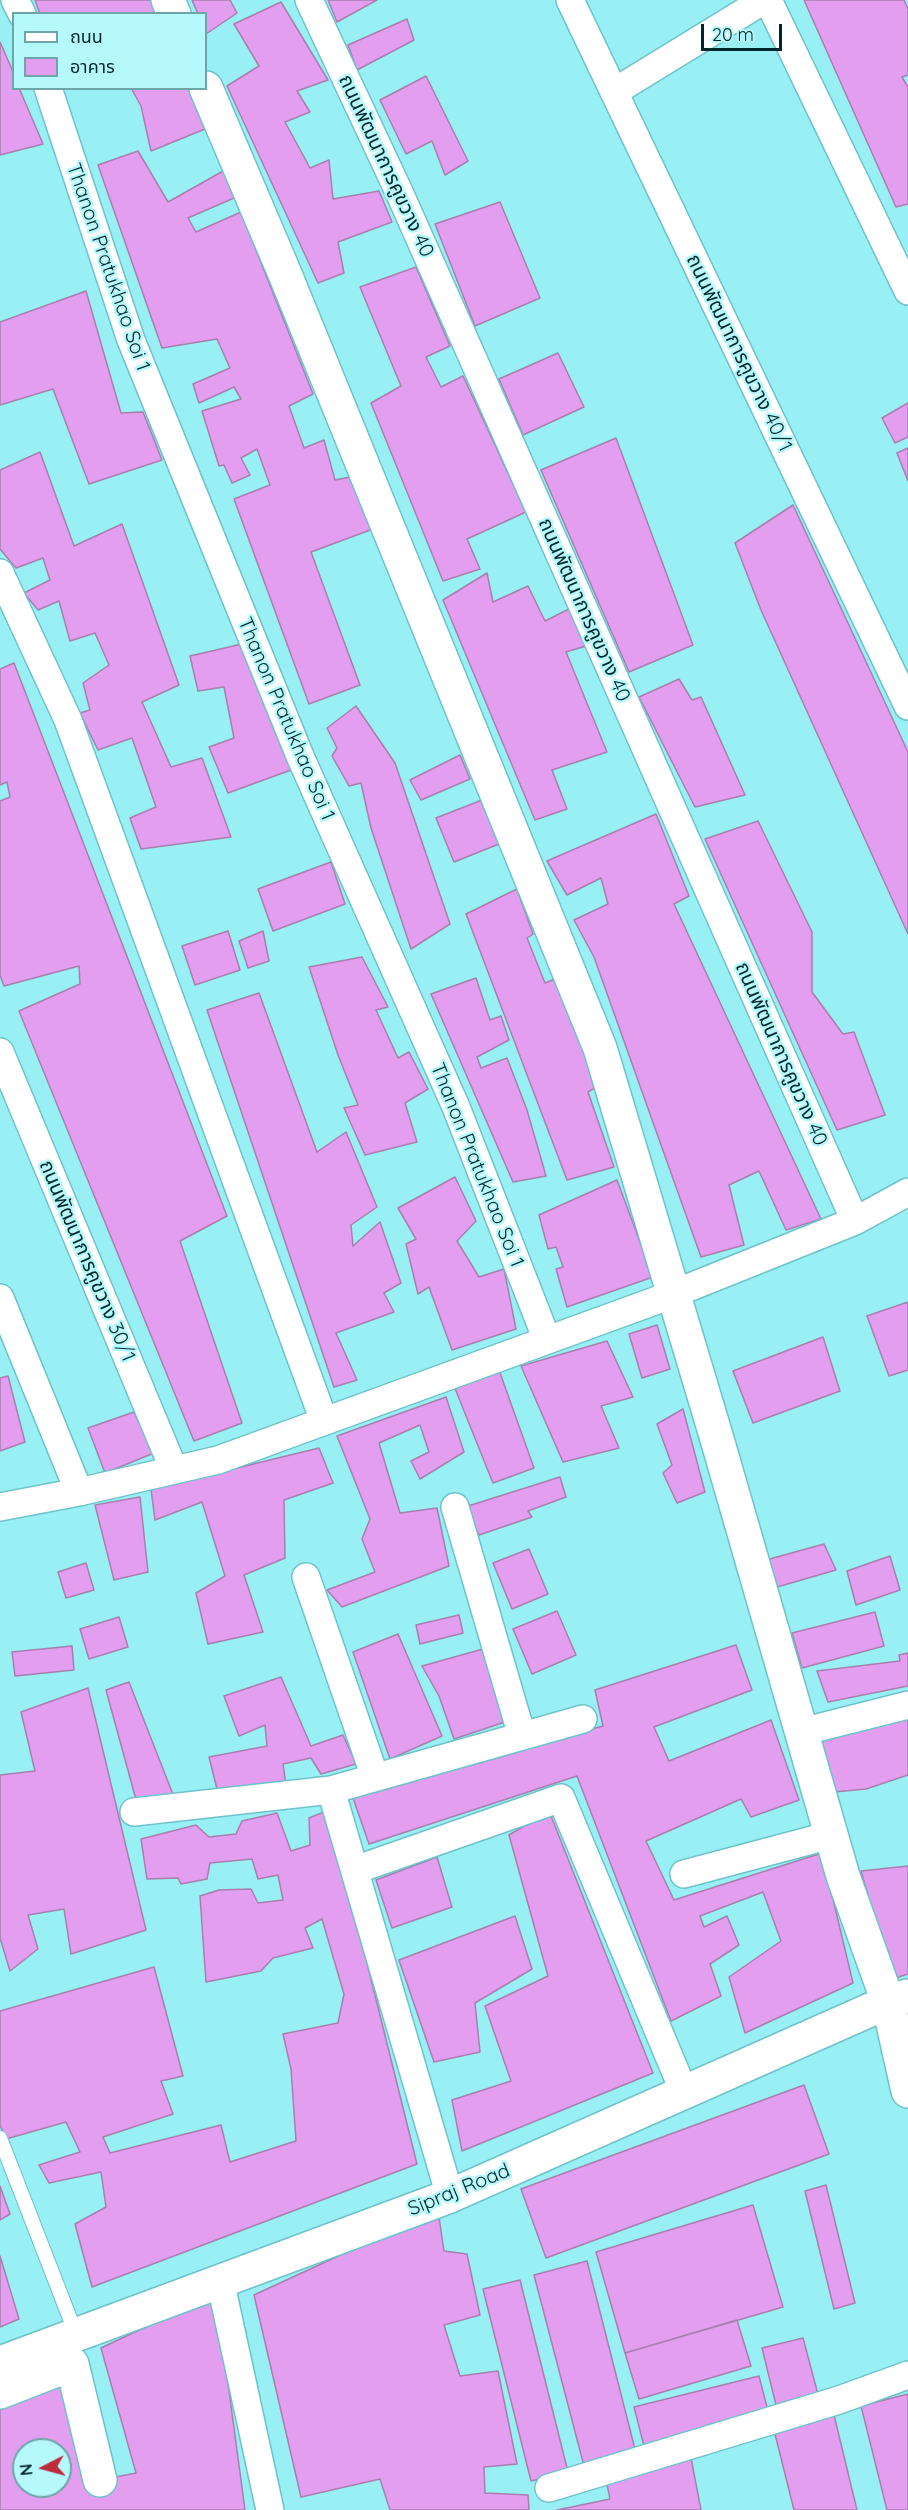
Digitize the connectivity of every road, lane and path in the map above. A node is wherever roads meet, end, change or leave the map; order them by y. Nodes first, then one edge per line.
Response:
1 (309, 0) edge
2 (570, 0) edge
3 (766, 0) edge
4 (49, 90) edge
5 (207, 90) edge
6 (614, 92) junction
7 (908, 291) edge
8 (0, 573) edge
9 (908, 706) edge
10 (0, 1052) edge
11 (908, 1192) edge
12 (855, 1221) junction
13 (673, 1293) junction
14 (0, 1298) edge
15 (547, 1340) junction
16 (324, 1421) junction
17 (174, 1470) junction
18 (80, 1492) junction
19 (0, 1507) edge
20 (455, 1507) dead end
21 (306, 1577) dead end
22 (908, 1706) edge
23 (583, 1719) dead end
24 (801, 1732) junction
25 (522, 1736) junction
26 (375, 1777) junction
27 (331, 1790) junction
28 (134, 1812) dead end
29 (831, 1835) junction
30 (355, 1870) junction
31 (684, 1874) dead end
32 (898, 1999) edge
33 (908, 2091) edge
34 (684, 2092) junction
35 (0, 2138) edge
36 (450, 2196) junction
37 (220, 2280) junction
38 (76, 2334) junction
39 (0, 2363) edge
40 (908, 2375) edge
41 (0, 2392) edge
42 (105, 2475) joint
43 (549, 2488) dead end
44 (270, 2510) edge

1 - 12 street, ถนนพัฒนาการคูขวาง 40
2 - 6 street, ถนนพัฒนาการคูขวาง 40/1
3 - 6 street
3 - 7 street
4 - 15 street, Thanon Pratukhao Soi 1
5 - 13 street
6 - 9 street, ถนนพัฒนาการคูขวาง 40/1
8 - 16 street
10 - 17 street, ถนนพัฒนาการคูขวาง 30/1
11 - 12 street
12 - 13 street
13 - 15 street
13 - 24 street
14 - 18 street
15 - 16 street
16 - 17 street
17 - 18 street
18 - 19 street
20 - 25 street
21 - 26 street
22 - 24 street
23 - 25 street
24 - 29 street
25 - 26 street
26 - 27 street
27 - 28 street
27 - 30 street
29 - 31 street
29 - 32 street
30 - 34 street
30 - 36 street
32 - 33 street
32 - 34 street, Sipraj Road
34 - 36 street, Sipraj Road
35 - 38 lane
36 - 37 street, Sipraj Road
37 - 38 street, Sipraj Road
37 - 44 street
38 - 39 street, Sipraj Road
38 - 42 street
40 - 43 street
41 - 42 street

